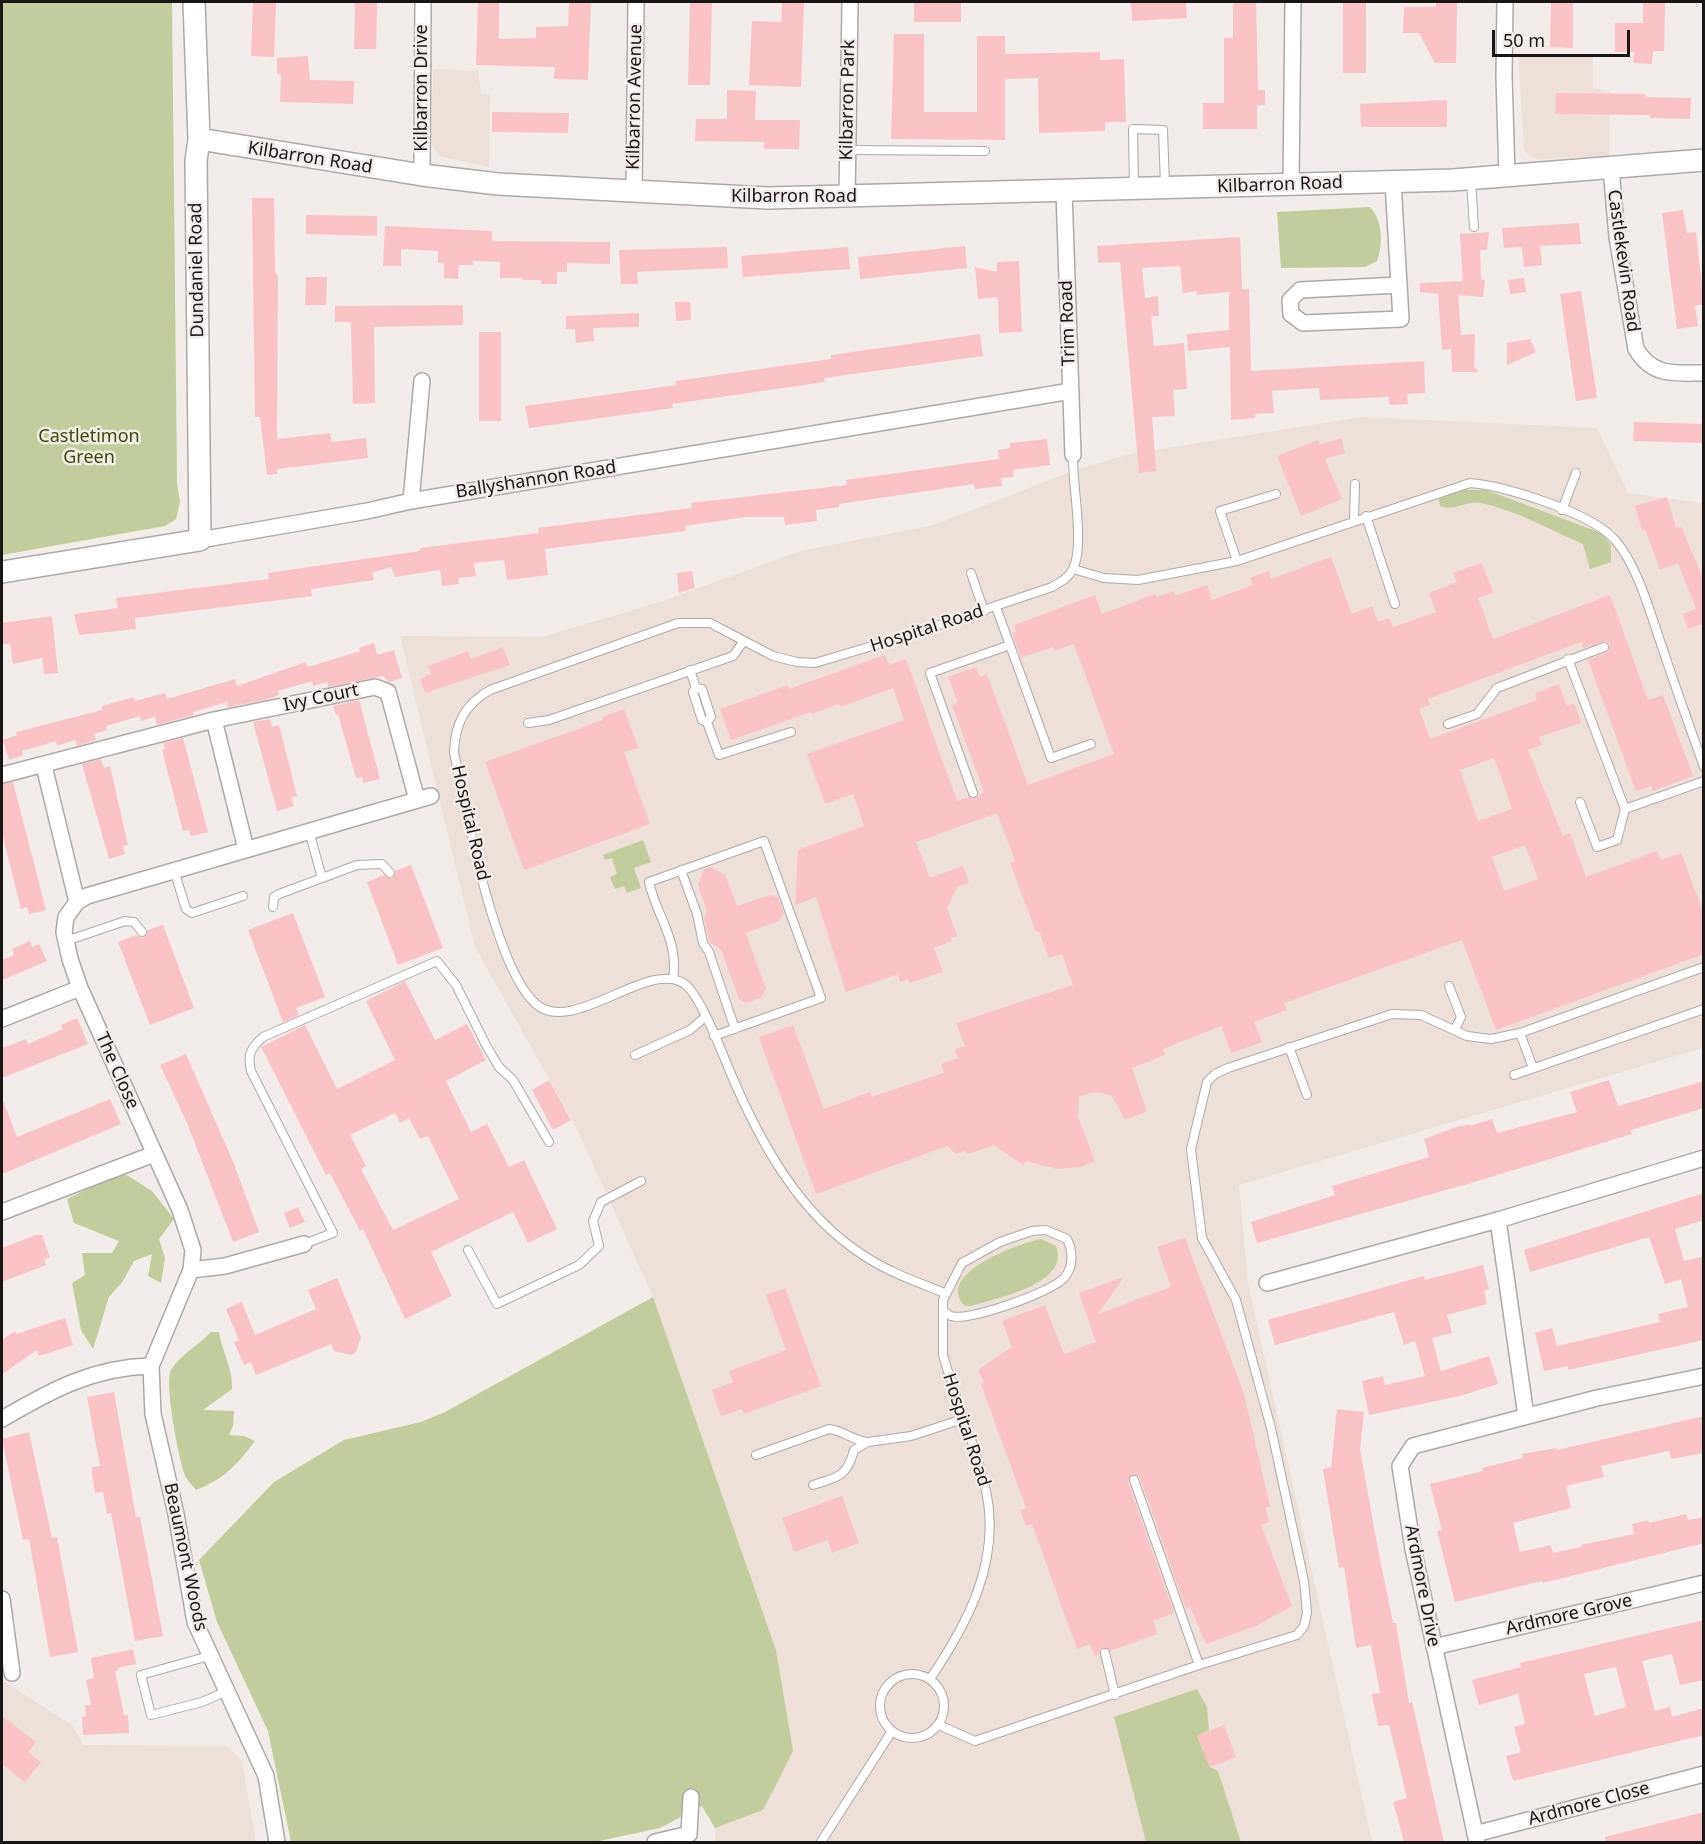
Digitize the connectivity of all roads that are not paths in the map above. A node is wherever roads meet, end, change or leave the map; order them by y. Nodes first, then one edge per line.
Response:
1 (194, 2) edge
2 (423, 2) edge
3 (636, 2) edge
4 (850, 2) edge
5 (1293, 2) edge
6 (1505, 2) edge
7 (199, 140) junction
8 (848, 150) junction
9 (985, 151) dead end
10 (1704, 160) edge
11 (1611, 168) junction
12 (422, 175) junction
13 (1507, 176) junction
14 (1471, 179) junction
15 (1394, 182) junction
16 (1291, 185) junction
17 (1165, 188) junction
18 (1134, 189) junction
19 (1064, 191) junction
20 (634, 192) junction
21 (847, 198) junction
22 (1474, 227) dead end
23 (1399, 285) junction
24 (1704, 374) edge
25 (422, 381) dead end
26 (1071, 391) junction
27 (1073, 455) joint
28 (1576, 473) dead end
29 (1355, 484) dead end
30 (1276, 494) dead end
31 (411, 501) junction
32 (1562, 510) junction
33 (1366, 516) junction
34 (1354, 519) junction
35 (200, 540) junction
36 (1237, 561) junction
37 (1073, 569) junction
38 (2, 572) edge
39 (971, 573) dead end
40 (1395, 604) dead end
41 (996, 607) junction
42 (984, 611) junction
43 (743, 642) junction
44 (1010, 645) junction
45 (1604, 647) dead end
46 (1568, 659) junction
47 (690, 670) junction
48 (214, 720) junction
49 (528, 723) dead end
50 (1448, 724) dead end
51 (791, 732) dead end
52 (1091, 744) dead end
53 (44, 766) junction
54 (1704, 767) edge
55 (2, 775) edge
56 (1704, 781) edge
57 (973, 793) dead end
58 (1580, 802) dead end
59 (1625, 809) junction
60 (309, 831) junction
61 (246, 849) junction
62 (174, 870) junction
63 (681, 870) junction
64 (390, 873) dead end
65 (322, 878) junction
66 (243, 896) dead end
67 (77, 902) junction
68 (273, 907) dead end
69 (142, 932) dead end
70 (66, 941) junction
71 (1704, 967) edge
72 (673, 979) junction
73 (1449, 986) dead end
74 (80, 988) junction
75 (1704, 1009) edge
76 (705, 1017) junction
77 (2, 1019) edge
78 (735, 1029) junction
79 (1455, 1029) junction
80 (1520, 1033) junction
81 (714, 1036) junction
82 (1289, 1047) junction
83 (635, 1055) dead end
84 (1533, 1068) junction
85 (1514, 1075) dead end
86 (1307, 1095) dead end
87 (549, 1142) dead end
88 (154, 1154) junction
89 (1704, 1158) edge
90 (641, 1181) dead end
91 (2, 1212) edge
92 (1498, 1220) junction
93 (304, 1244) joint
94 (468, 1250) dead end
95 (191, 1270) junction
96 (1267, 1283) dead end
97 (945, 1293) junction
98 (943, 1310) junction
99 (151, 1366) junction
100 (1704, 1376) edge
101 (1526, 1416) junction
102 (2, 1419) edge
103 (963, 1419) junction
104 (868, 1442) junction
105 (756, 1455) dead end
106 (1134, 1480) dead end
107 (813, 1485) dead end
108 (1704, 1583) edge
109 (2, 1599) edge
110 (5, 1644) edge
111 (1434, 1647) junction
112 (1105, 1653) dead end
113 (209, 1656) junction
114 (1199, 1665) junction
115 (12, 1672) dead end
116 (930, 1679) junction
117 (227, 1691) junction
118 (1115, 1695) junction
119 (939, 1725) junction
120 (892, 1731) junction
121 (1704, 1774) edge
122 (691, 1797) dead end
123 (1476, 1838) edge
124 (277, 1842) edge
125 (655, 1842) edge
126 (822, 1842) edge

1 - 7 street, Dundaniel Road
2 - 12 street, Kilbarron Drive
3 - 20 street, Kilbarron Avenue
4 - 8 street, Kilbarron Park
5 - 16 street
6 - 13 street
7 - 12 street, Kilbarron Road
7 - 35 street, Dundaniel Road
8 - 9 lane
8 - 21 street, Kilbarron Park
10 - 11 street, Kilbarron Road
11 - 13 street, Kilbarron Road
11 - 24 street, Castlekevin Road
12 - 20 street, Kilbarron Road
13 - 14 street, Kilbarron Road
14 - 15 street, Kilbarron Road
14 - 22 lane
15 - 16 street, Kilbarron Road
15 - 23 street
16 - 17 street, Kilbarron Road
17 - 18 street, Kilbarron Road
17 - 18 lane
18 - 19 street, Kilbarron Road
19 - 21 street, Kilbarron Road
19 - 26 street, Trim Road
20 - 21 street, Kilbarron Road
23 - 23 street
25 - 31 street
26 - 27 street, Trim Road
26 - 31 street, Ballyshannon Road
27 - 37 lane
28 - 32 lane
29 - 34 lane
30 - 36 lane
31 - 35 street, Ballyshannon Road
32 - 33 lane
32 - 54 lane
33 - 34 lane
33 - 40 lane
34 - 36 lane
35 - 38 street, Ballyshannon Road
36 - 37 lane
37 - 41 lane, Hospital Road
39 - 42 lane
41 - 42 lane, Hospital Road
41 - 44 lane
42 - 43 lane, Hospital Road
43 - 47 lane
43 - 72 lane, Hospital Road
44 - 52 lane
44 - 57 lane
45 - 46 lane
46 - 50 lane
46 - 59 lane
47 - 49 lane
47 - 51 lane
48 - 53 street, Ivy Court
48 - 60 street, Ivy Court
48 - 61 street
53 - 55 street, Ivy Court
53 - 67 street
56 - 59 lane
58 - 59 lane
60 - 61 street, Ivy Court
60 - 65 lane
61 - 62 street, Ivy Court
62 - 66 lane
62 - 67 street, Ivy Court
63 - 72 lane
63 - 78 lane
63 - 78 lane
64 - 65 lane
65 - 68 lane
67 - 70 street
69 - 70 lane
70 - 74 street
71 - 80 lane
72 - 76 lane
73 - 79 lane
74 - 77 street
74 - 88 street, The Close
75 - 84 lane
76 - 81 lane
76 - 83 lane
78 - 81 lane
79 - 80 lane
79 - 82 lane
80 - 84 lane
81 - 97 lane
82 - 86 lane
82 - 114 lane
84 - 85 lane
87 - 93 lane
88 - 91 street
88 - 95 street, The Close
89 - 92 street
90 - 94 lane
92 - 96 street
92 - 101 street
93 - 95 street
95 - 99 street, The Close
97 - 98 lane, Hospital Road
97 - 98 lane
98 - 103 lane, Hospital Road
99 - 102 street
99 - 113 street, Beaumont Woods
100 - 101 street, Ardmore Drive
101 - 111 street, Ardmore Drive
103 - 104 lane
103 - 116 lane, Hospital Road
104 - 105 lane
104 - 107 lane
106 - 114 lane
108 - 111 street, Ardmore Grove
109 - 110 street
110 - 115 street
111 - 123 street, Ardmore Drive
112 - 118 lane
113 - 117 street, Beaumont Woods
113 - 117 lane
114 - 118 lane
116 - 119 lane
116 - 120 lane
117 - 124 street, Beaumont Woods
118 - 119 lane
119 - 120 lane
120 - 126 lane
121 - 123 street, Ardmore Close
122 - 125 street

